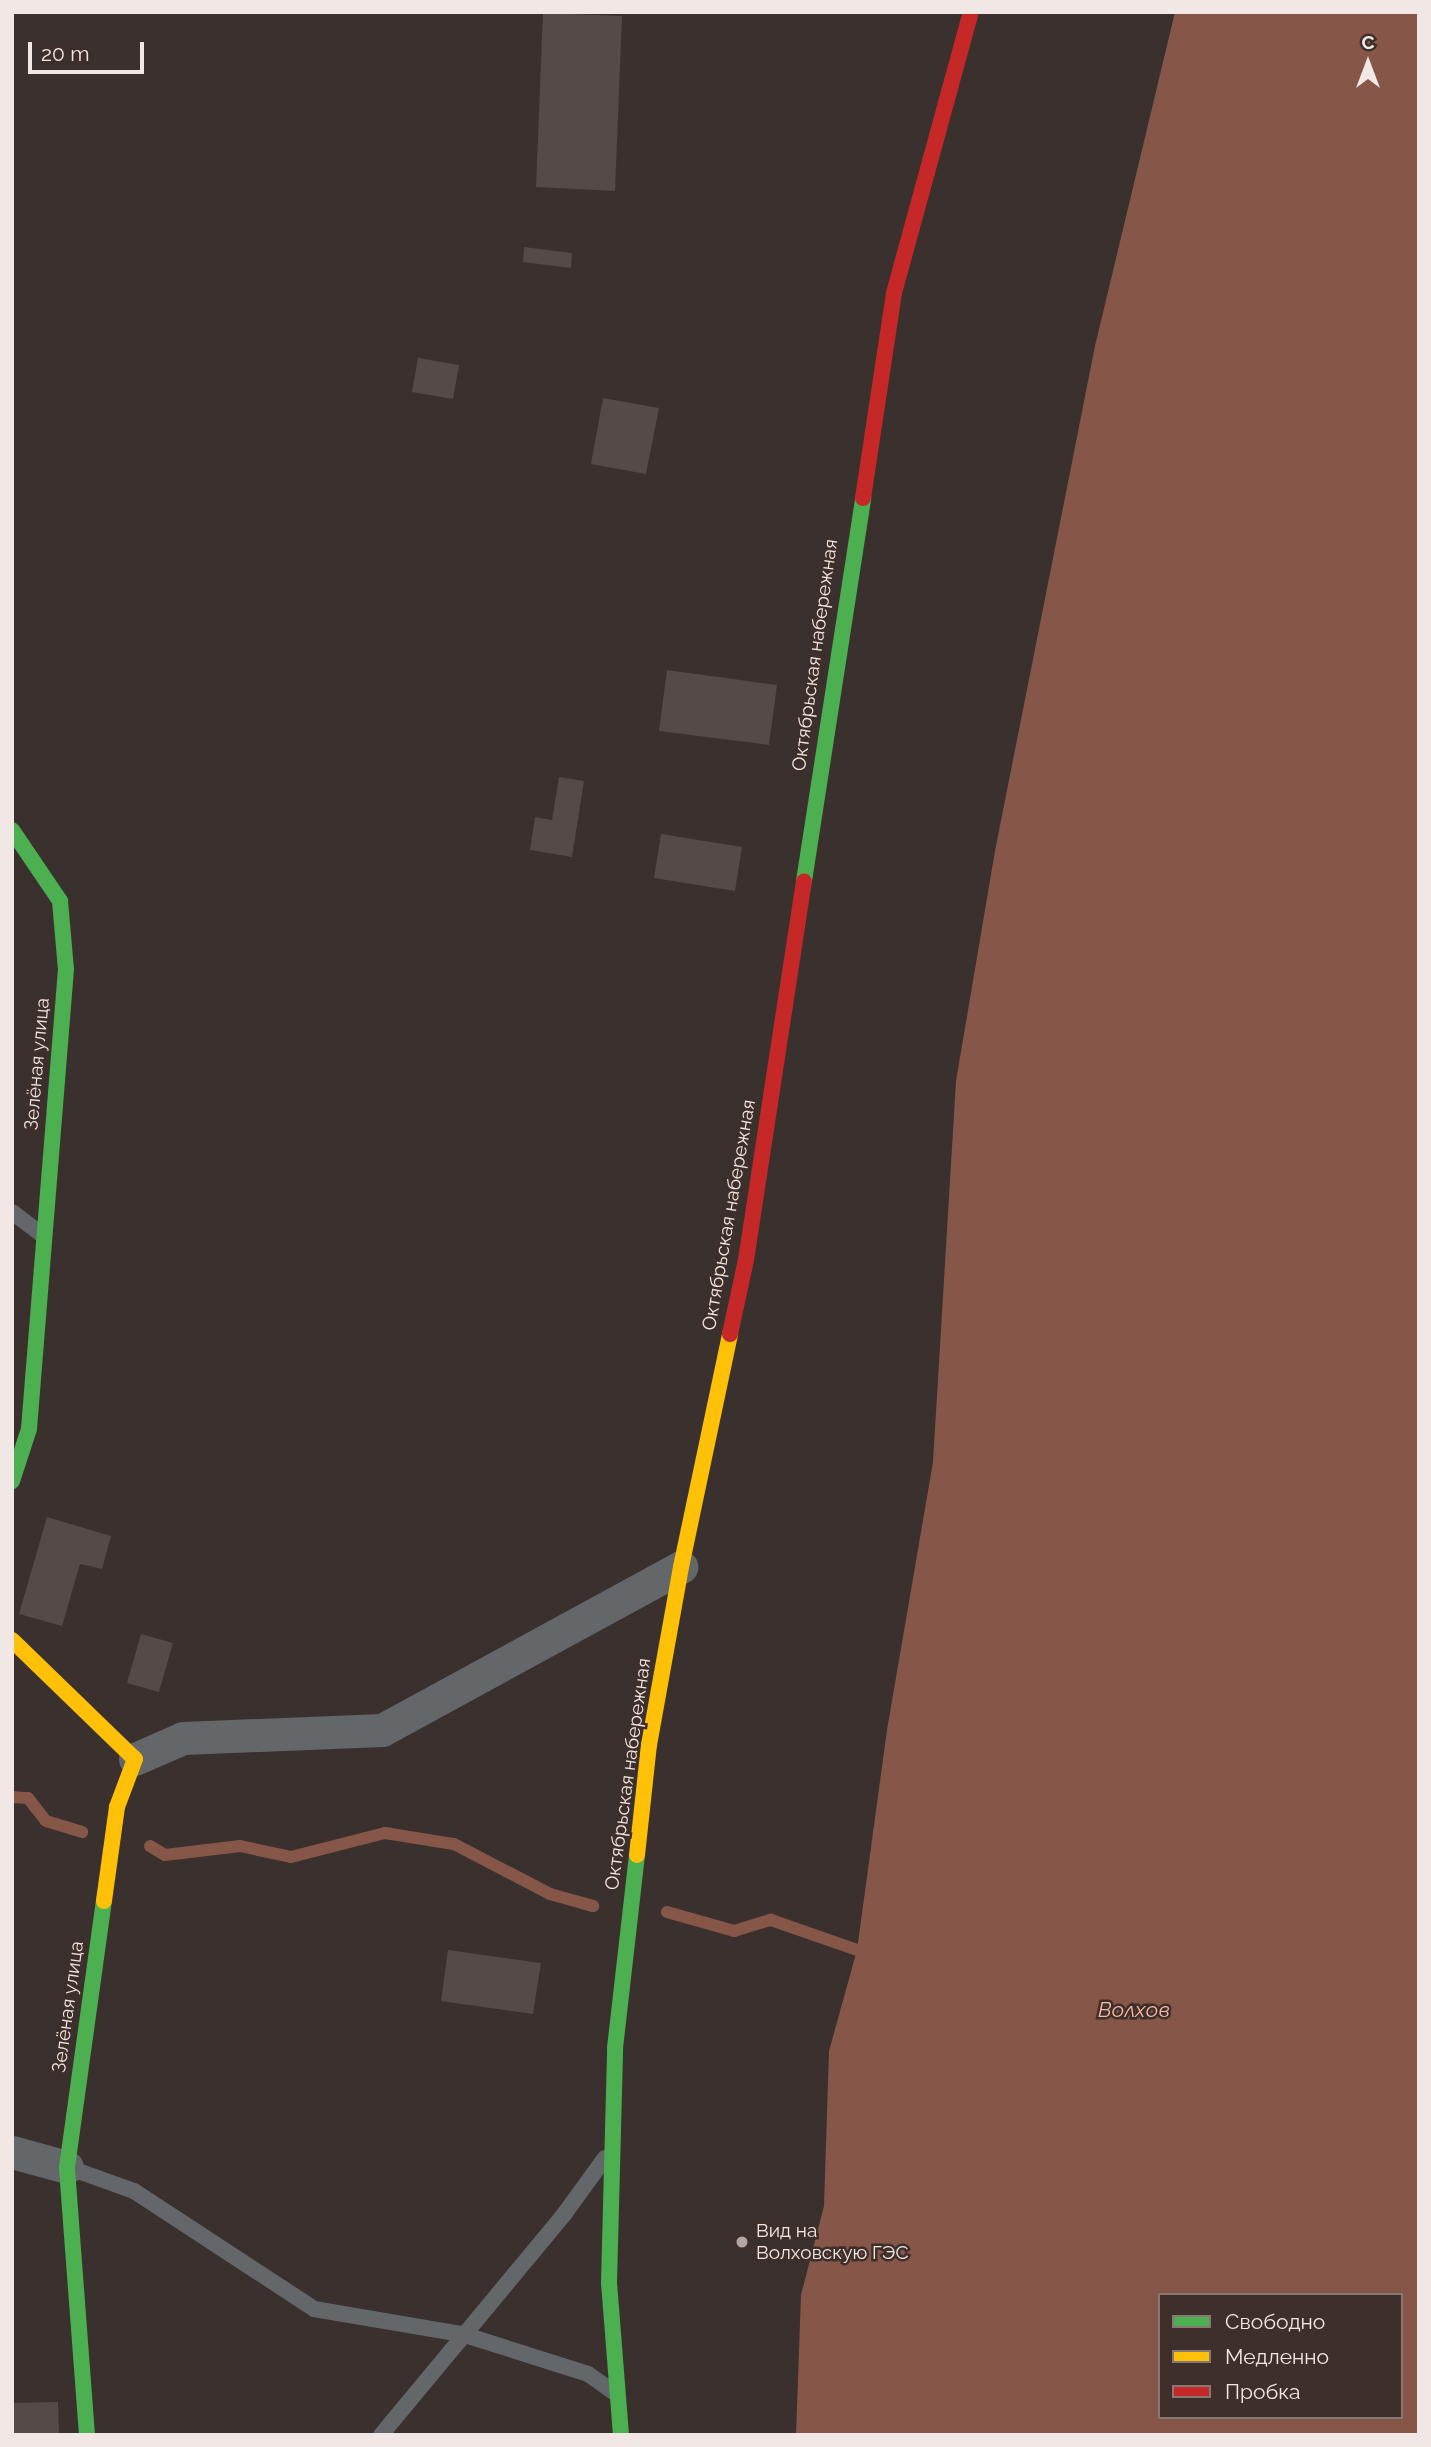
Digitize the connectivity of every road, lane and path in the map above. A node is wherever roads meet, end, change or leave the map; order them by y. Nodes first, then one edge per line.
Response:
1 (971, 12) edge
2 (12, 830) edge
3 (12, 1212) edge
4 (44, 1237) junction
5 (12, 1481) edge
6 (681, 1567) junction
7 (12, 1640) edge
8 (135, 1759) junction
9 (612, 2147) junction
10 (12, 2152) edge
11 (67, 2168) junction
12 (462, 2334) junction
13 (619, 2396) junction
14 (87, 2435) edge
15 (381, 2435) edge
16 (621, 2435) edge

1 - 6 main road, Октябрьская набережная
2 - 4 main road, Зелёная улица
3 - 4 lane
4 - 5 main road, Зелёная улица
6 - 8 street
6 - 9 main road, Октябрьская набережная
7 - 8 main road
8 - 11 main road, Зелёная улица
9 - 12 lane
9 - 13 main road, Октябрьская набережная
10 - 11 street
11 - 12 lane
11 - 14 main road, Зелёная улица
12 - 13 lane
12 - 15 lane
13 - 16 main road, Октябрьская набережная

